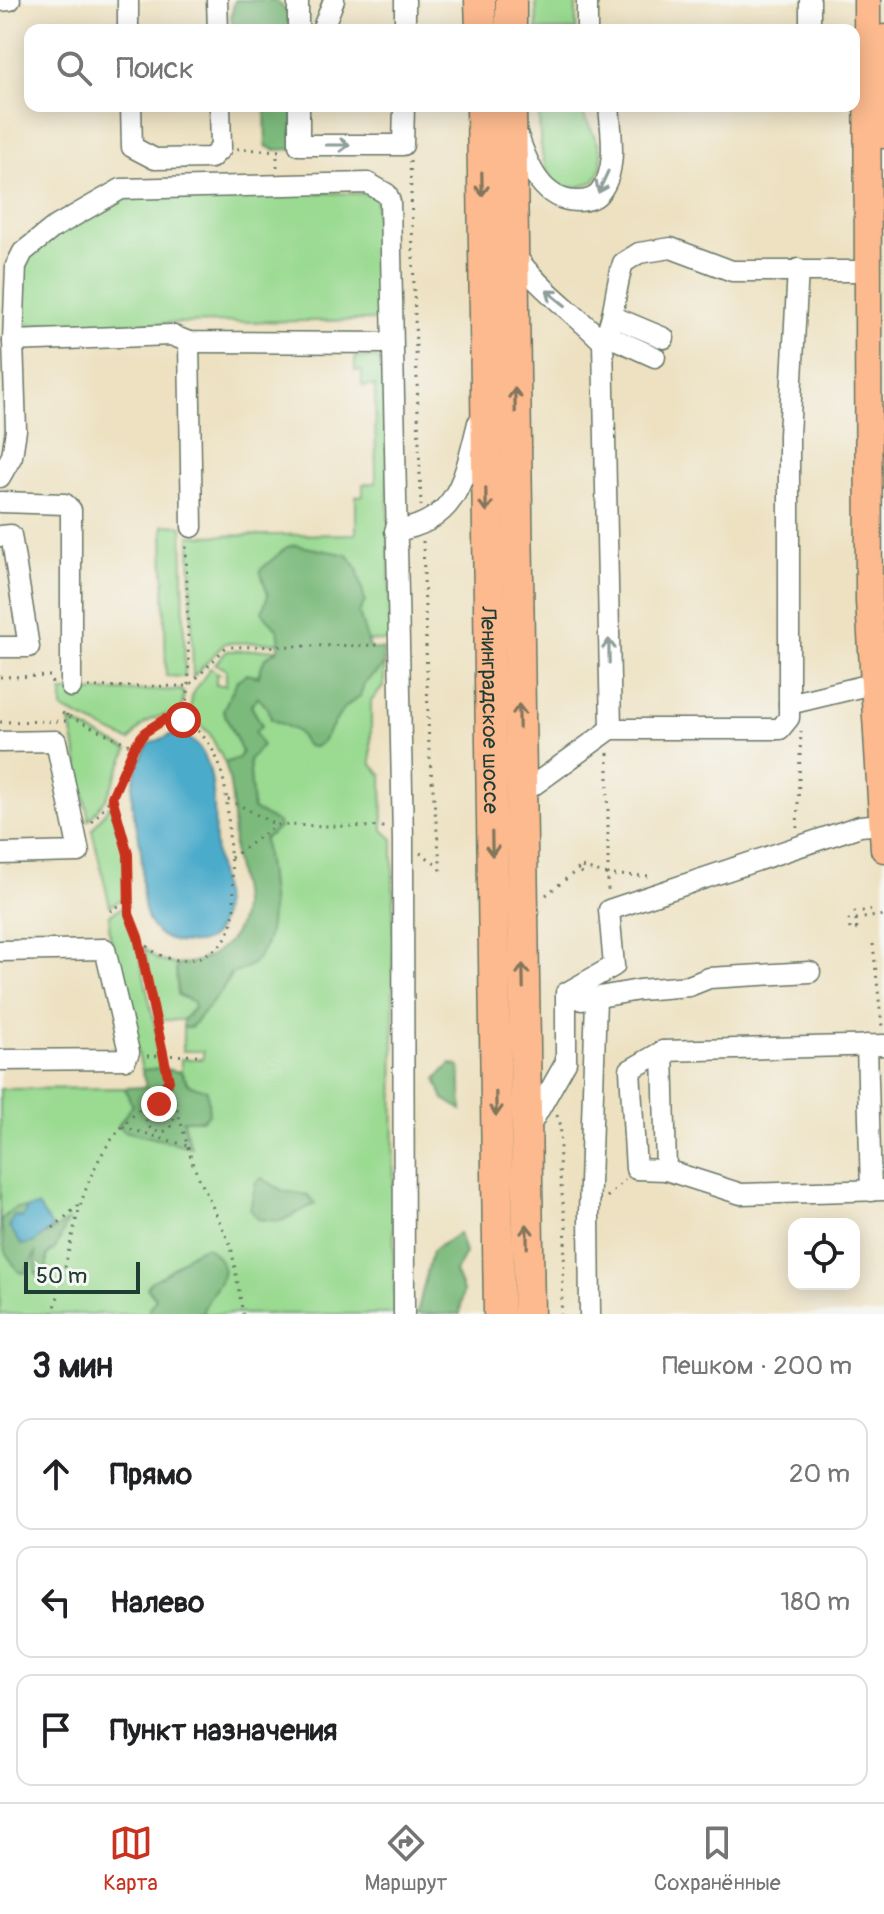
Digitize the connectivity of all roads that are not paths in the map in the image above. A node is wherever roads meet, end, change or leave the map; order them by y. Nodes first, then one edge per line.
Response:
1 (10, 0) edge
2 (128, 0) edge
3 (217, 0) edge
4 (298, 0) edge
5 (334, 0) edge
6 (405, 0) edge
7 (480, 0) edge
8 (511, 0) edge
9 (587, 0) edge
10 (810, 0) edge
11 (867, 0) edge
12 (0, 1) edge
13 (884, 6) edge
14 (128, 24) edge
15 (218, 24) edge
16 (298, 24) edge
17 (324, 24) edge
18 (405, 24) edge
19 (481, 24) edge
20 (511, 24) edge
21 (587, 24) edge
22 (810, 24) edge
23 (860, 84) edge
24 (131, 112) edge
25 (220, 112) edge
26 (299, 112) edge
27 (404, 112) edge
28 (482, 112) edge
29 (512, 112) edge
30 (513, 112) edge
31 (610, 116) edge
32 (884, 122) edge
33 (513, 252) junction
34 (875, 268) edge
35 (798, 269) junction
36 (602, 335) junction
37 (664, 338) dead end
38 (13, 341) junction
39 (189, 342) junction
40 (392, 343) junction
41 (655, 357) dead end
42 (485, 400) junction
43 (0, 477) edge
44 (0, 502) edge
45 (395, 531) junction
46 (189, 532) road end
47 (0, 536) edge
48 (0, 647) edge
49 (872, 684) junction
50 (59, 689) road end
51 (789, 704) junction
52 (610, 730) junction
53 (0, 742) edge
54 (520, 795) junction
55 (883, 837) edge
56 (0, 854) edge
57 (0, 951) edge
58 (810, 972) dead end
59 (596, 999) junction
60 (566, 1001) junction
61 (875, 1045) edge
62 (663, 1051) junction
63 (0, 1060) edge
64 (525, 1134) junction
65 (666, 1170) junction
66 (878, 1190) edge
67 (404, 1314) edge
68 (499, 1314) edge
69 (529, 1314) edge
70 (590, 1314) edge

1 - 12 street
2 - 14 street
3 - 15 street
4 - 16 street
5 - 17 street
6 - 18 street
7 - 19 highway
8 - 20 highway
9 - 21 street
10 - 22 street
11 - 23 main road
13 - 32 main road
23 - 34 main road
24 - 25 street
26 -> 27 street
28 -> 42 highway, Ленинградское шоссе
29 - 33 highway, Ленинградское шоссе
31 -> 30 street
32 - 34 main road
36 -> 33 street
54 -> 33 highway, Ленинградское шоссе
34 - 35 street
34 - 49 main road
35 - 36 street
35 - 51 street
36 - 37 street
36 - 41 street
52 -> 36 street
38 - 39 street
38 - 40 street
38 - 43 street
39 - 40 street
39 - 46 street
40 - 45 street
42 - 45 street
42 -> 68 highway, Ленинградское шоссе
44 - 50 street
45 - 67 street
47 - 48 street
49 - 51 street
49 - 55 main road
51 - 52 street
52 - 54 street
53 - 56 street
64 -> 54 highway, Ленинградское шоссе
55 - 60 street
57 - 63 street
58 - 59 street
59 - 60 street
59 - 70 street
60 - 64 street
61 - 62 street
61 - 66 street
62 - 65 street
62 - 65 street
69 -> 64 highway, Ленинградское шоссе
65 - 66 street

